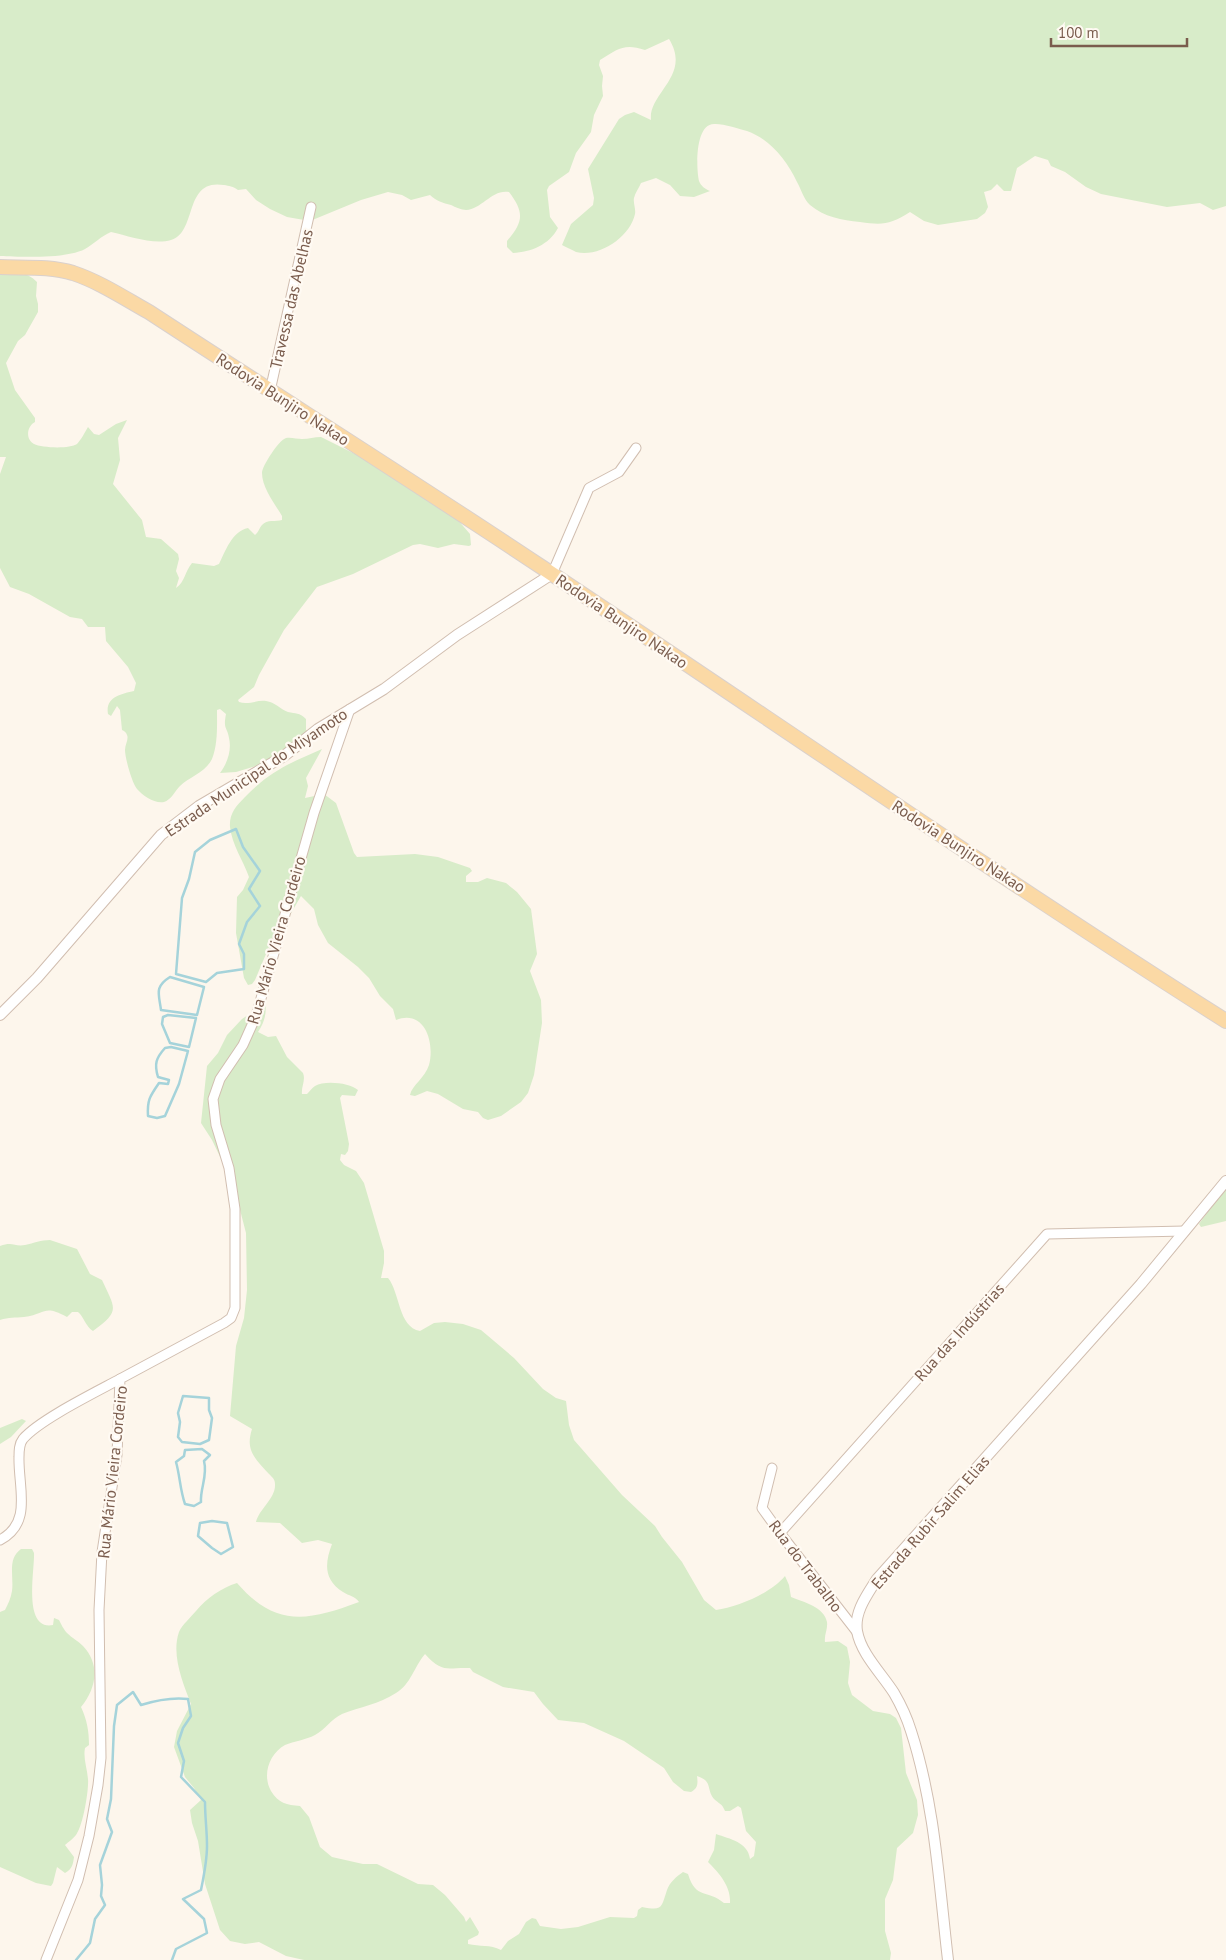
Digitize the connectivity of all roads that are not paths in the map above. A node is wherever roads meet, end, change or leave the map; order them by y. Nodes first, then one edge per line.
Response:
1 (311, 207) dead end
2 (0, 267) edge
3 (270, 391) junction
4 (636, 448) dead end
5 (552, 574) junction
6 (350, 709) junction
7 (0, 1015) edge
8 (1226, 1021) edge
9 (1226, 1181) edge
10 (1185, 1231) junction
11 (120, 1379) junction
12 (772, 1468) dead end
13 (780, 1533) junction
14 (0, 1540) edge
15 (857, 1632) junction
16 (46, 1960) edge
17 (948, 1960) edge

1 - 3 street, Travessa das Abelhas
2 - 3 main road, Rodovia Bunjiro Nakao
3 - 5 main road, Rodovia Bunjiro Nakao
4 - 5 street
5 - 6 street, Estrada Municipal do Miyamoto
5 - 8 main road, Rodovia Bunjiro Nakao
6 - 7 street, Estrada Municipal do Miyamoto
6 - 11 street, Rua Mário Vieira Cordeiro
9 - 10 street, Estrada Rubir Salim Elias
10 - 13 street, Rua das Indústrias
10 - 15 street, Estrada Rubir Salim Elias
11 - 14 street
11 - 16 street, Rua Mário Vieira Cordeiro
12 - 13 street, Rua do Trabalho
13 - 15 street, Rua do Trabalho
15 - 17 street

